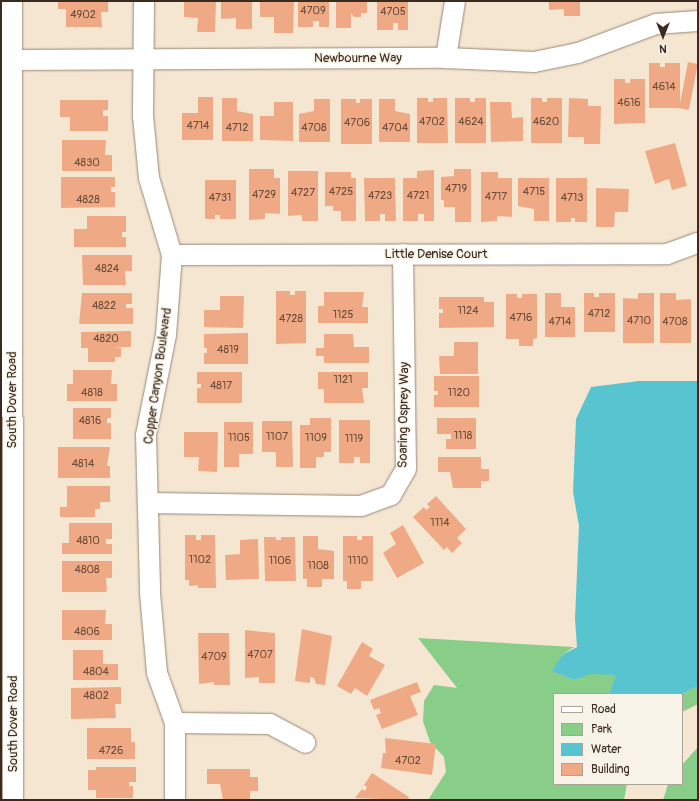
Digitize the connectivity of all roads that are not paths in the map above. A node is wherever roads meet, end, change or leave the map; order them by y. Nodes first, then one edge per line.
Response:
1 (12, 1) edge
2 (144, 1) edge
3 (455, 1) edge
4 (698, 21) edge
5 (144, 58) junction
6 (446, 58) junction
7 (12, 60) junction
8 (698, 243) edge
9 (403, 254) junction
10 (172, 255) junction
11 (148, 503) junction
12 (175, 723) junction
13 (305, 743) dead end
14 (13, 800) edge
15 (175, 800) edge

1 - 7 street, South Dover Road
2 - 5 street, Copper Canyon Boulevard
3 - 6 street
4 - 6 street, Newbourne Way
5 - 6 street, Newbourne Way
5 - 7 street, Newbourne Way
5 - 10 street, Copper Canyon Boulevard
7 - 14 street, South Dover Road
8 - 9 street, Little Denise Court
9 - 10 street, Little Denise Court
9 - 11 street, Soaring Osprey Way
10 - 11 street, Copper Canyon Boulevard
11 - 12 street, Copper Canyon Boulevard
12 - 13 street
12 - 15 street, Copper Canyon Boulevard

